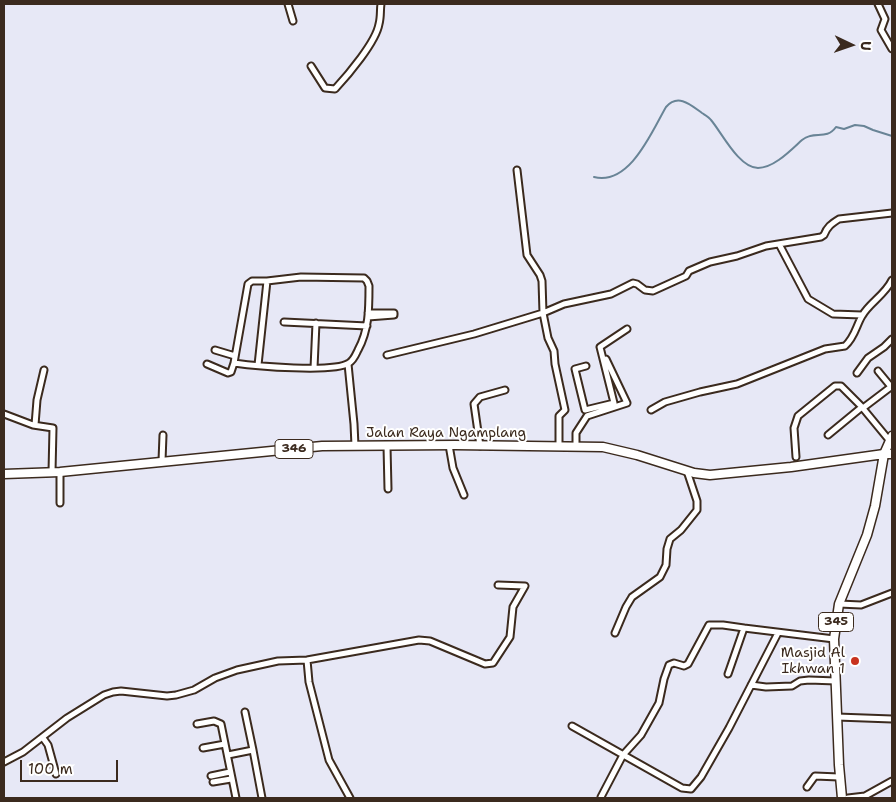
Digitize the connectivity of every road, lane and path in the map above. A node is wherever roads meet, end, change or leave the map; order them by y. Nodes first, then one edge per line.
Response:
1 (288, 4) edge
2 (380, 4) edge
3 (878, 4) edge
4 (293, 21) dead end
5 (892, 49) edge
6 (310, 66) dead end
7 (517, 170) dead end
8 (892, 213) edge
9 (779, 244) junction
10 (892, 280) edge
11 (267, 281) junction
12 (543, 313) junction
13 (862, 315) junction
14 (284, 322) dead end
15 (316, 324) junction
16 (367, 326) junction
17 (627, 329) dead end
18 (892, 341) edge
19 (600, 347) junction
20 (215, 350) dead end
21 (387, 355) dead end
22 (236, 356) junction
23 (234, 363) junction
24 (207, 364) dead end
25 (348, 364) junction
26 (258, 365) junction
27 (586, 366) dead end
28 (314, 368) junction
29 (44, 370) dead end
30 (878, 371) dead end
31 (857, 373) dead end
32 (892, 387) edge
33 (505, 390) dead end
34 (615, 406) junction
35 (862, 408) junction
36 (651, 410) dead end
37 (586, 413) junction
38 (4, 414) edge
39 (34, 425) junction
40 (163, 434) dead end
41 (828, 435) dead end
42 (891, 438) edge
43 (448, 445) junction
44 (355, 446) junction
45 (387, 446) junction
46 (480, 446) junction
47 (558, 446) junction
48 (576, 446) junction
49 (888, 454) edge
50 (796, 456) dead end
51 (162, 461) junction
52 (687, 470) junction
53 (56, 472) junction
54 (4, 474) edge
55 (388, 489) dead end
56 (464, 495) dead end
57 (60, 503) dead end
58 (498, 585) dead end
59 (892, 593) edge
60 (839, 604) junction
61 (744, 628) junction
62 (615, 633) dead end
63 (778, 633) junction
64 (834, 639) junction
65 (307, 660) junction
66 (728, 674) dead end
67 (836, 681) junction
68 (751, 685) junction
69 (245, 712) dead end
70 (837, 717) junction
71 (892, 720) edge
72 (197, 724) dead end
73 (572, 726) dead end
74 (45, 741) junction
75 (225, 744) junction
76 (203, 748) dead end
77 (253, 750) junction
78 (228, 755) junction
79 (623, 756) junction
80 (4, 762) edge
81 (56, 774) dead end
82 (211, 776) dead end
83 (231, 776) junction
84 (839, 777) junction
85 (892, 781) edge
86 (213, 782) dead end
87 (807, 787) dead end
88 (601, 797) edge
89 (236, 798) edge
90 (262, 798) edge
91 (350, 798) edge
92 (842, 798) edge
93 (848, 798) edge

1 - 4 street
2 - 6 street
3 - 5 street
7 - 12 street
8 - 9 street
9 - 12 street
9 - 13 street
10 - 13 street
11 - 16 street
11 - 22 street
11 - 26 street
12 - 21 street
12 - 47 street
13 - 36 street
14 - 15 street
15 - 16 street
15 - 28 street
16 - 25 street
17 - 19 street
18 - 31 street
19 - 34 street
19 - 34 street
20 - 22 street
22 - 23 street
23 - 24 street
23 - 26 street
25 - 28 street
25 - 44 street
26 - 28 street
27 - 37 street
29 - 39 street
30 - 32 street
32 - 35 street
33 - 46 street
34 - 37 street
35 - 41 street
35 - 42 street
35 - 50 street
37 - 48 street
38 - 39 street
39 - 53 street
40 - 51 street
42 - 49 main road
43 - 45 main road, Jalan Raya Ngamplang / 346
43 - 46 main road, Jalan Raya Ngamplang / 346
43 - 56 street
44 - 45 main road, Jalan Raya Ngamplang / 346
44 - 51 main road, Jalan Raya Ngamplang / 346
45 - 55 street
46 - 47 main road, Jalan Raya Ngamplang / 346
47 - 48 main road, Jalan Raya Ngamplang / 346
48 - 52 main road, Jalan Raya Ngamplang / 346
49 - 52 main road, Jalan Raya Ngamplang
49 - 60 main road, 345
51 - 53 main road, Jalan Raya Ngamplang / 346
52 - 62 street
53 - 54 main road, Jalan Raya Ngamplang / 346
53 - 57 street
58 - 65 street
59 - 60 street
60 - 64 main road, 345
61 - 63 street
61 - 66 street
61 - 79 street
63 - 64 street
63 - 68 street
64 - 67 main road, 345
65 - 74 street
65 - 91 street
67 - 68 street
67 - 70 main road, 345
68 - 79 street
69 - 77 street
70 - 71 street
70 - 84 main road, 345
72 - 75 street
73 - 79 street
74 - 80 street
74 - 81 street
75 - 76 street
75 - 78 street
77 - 78 street
77 - 90 street
78 - 83 street
79 - 88 street
82 - 83 street
83 - 86 street
83 - 89 street
84 - 87 street
84 - 92 main road, 345
85 - 93 street

